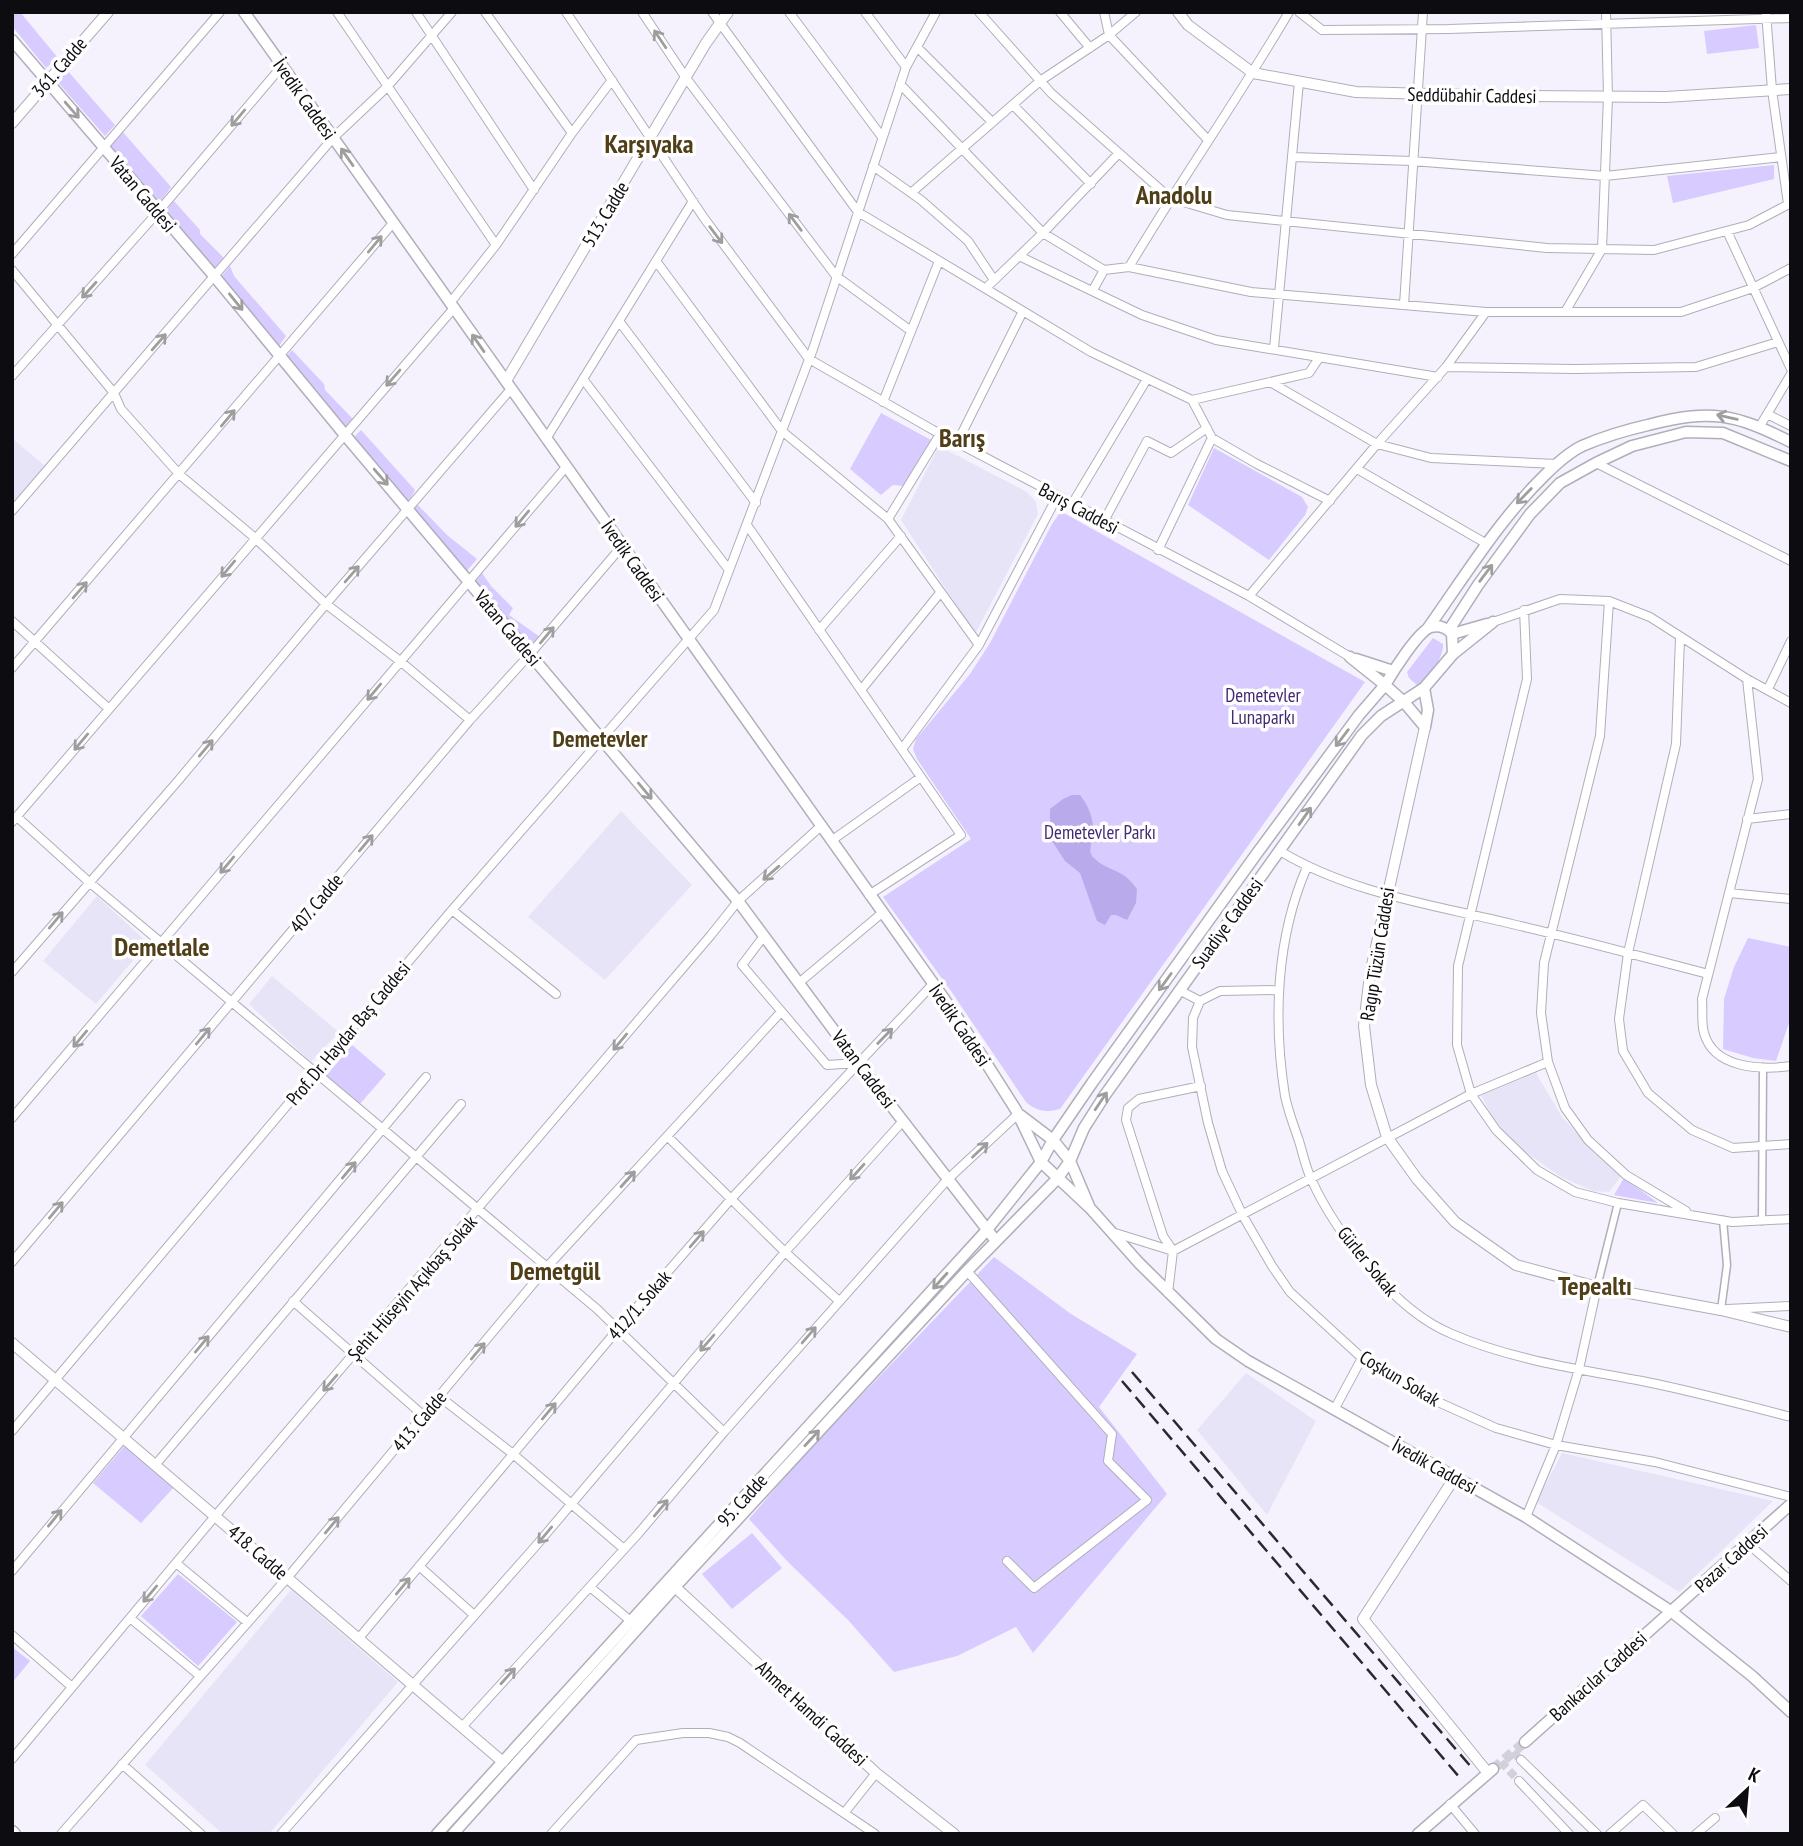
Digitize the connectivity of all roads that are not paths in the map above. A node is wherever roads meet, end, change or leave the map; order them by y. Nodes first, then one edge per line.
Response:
1 (107, 12) edge
2 (220, 12) edge
3 (244, 12) edge
4 (337, 12) edge
5 (416, 12) edge
6 (452, 12) edge
7 (485, 12) edge
8 (566, 12) edge
9 (642, 12) edge
10 (712, 12) edge
11 (728, 12) edge
12 (789, 12) edge
13 (865, 12) edge
14 (936, 12) edge
15 (979, 12) edge
16 (1060, 12) edge
17 (1104, 12) edge
18 (1136, 12) edge
19 (1178, 12) edge
20 (1289, 12) edge
21 (1299, 12) edge
22 (1423, 12) edge
23 (1606, 12) edge
24 (1767, 16) edge
25 (1791, 18) edge
26 (720, 24) junction
27 (1606, 25) junction
28 (1424, 29) junction
29 (432, 35) junction
30 (1110, 35) junction
31 (12, 40) edge
32 (917, 47) junction
33 (1090, 48) junction
34 (282, 66) junction
35 (906, 67) junction
36 (1253, 74) junction
37 (686, 78) junction
38 (612, 79) junction
39 (47, 80) junction
40 (1040, 81) junction
41 (1299, 82) junction
42 (900, 84) junction
43 (387, 87) junction
44 (1791, 89) edge
45 (1772, 90) junction
46 (1419, 94) junction
47 (1608, 97) junction
48 (1013, 105) junction
49 (991, 121) junction
50 (12, 123) edge
51 (572, 133) junction
52 (882, 137) junction
53 (333, 138) junction
54 (650, 138) junction
55 (1208, 140) junction
56 (103, 146) junction
57 (961, 148) junction
58 (1119, 153) junction
59 (1293, 157) junction
60 (1781, 157) junction
61 (1412, 161) junction
62 (873, 166) junction
63 (1605, 176) junction
64 (1091, 184) junction
65 (534, 190) junction
66 (911, 193) junction
67 (1170, 198) junction
68 (693, 201) junction
69 (1789, 203) edge
70 (158, 212) junction
71 (858, 212) junction
72 (1287, 221) junction
73 (393, 223) junction
74 (1727, 230) junction
75 (1043, 233) junction
76 (1409, 234) junction
77 (496, 245) junction
78 (1602, 249) junction
79 (12, 254) edge
80 (1019, 257) junction
81 (656, 261) junction
82 (939, 261) junction
83 (1129, 267) junction
84 (1791, 268) edge
85 (12, 270) edge
86 (1104, 270) junction
87 (836, 276) junction
88 (215, 277) junction
89 (994, 280) junction
90 (1753, 288) junction
91 (986, 289) junction
92 (1093, 290) junction
93 (1279, 294) junction
94 (452, 305) junction
95 (1404, 305) junction
96 (1023, 311) junction
97 (1486, 312) junction
98 (1565, 312) junction
99 (619, 321) junction
100 (57, 325) junction
101 (911, 331) junction
102 (1778, 342) junction
103 (1274, 348) junction
104 (280, 356) junction
105 (1319, 358) junction
106 (809, 359) junction
107 (1446, 367) junction
108 (1791, 371) edge
109 (12, 376) edge
110 (1438, 377) junction
111 (583, 379) junction
112 (1147, 379) junction
113 (1270, 382) junction
114 (508, 385) junction
115 (114, 393) junction
116 (1192, 400) junction
117 (883, 402) junction
118 (1767, 414) junction
119 (1760, 426) junction
120 (1791, 426) edge
121 (1207, 428) junction
122 (782, 431) junction
123 (940, 434) junction
124 (345, 435) junction
125 (1212, 438) junction
126 (546, 439) junction
127 (1791, 442) edge
128 (957, 443) junction
129 (1377, 444) junction
130 (1791, 461) edge
131 (1596, 463) junction
132 (1557, 464) junction
133 (566, 467) junction
134 (1357, 469) junction
135 (180, 474) junction
136 (1057, 497) junction
137 (1330, 501) junction
138 (756, 503) junction
139 (1072, 504) junction
140 (408, 509) junction
141 (12, 511) edge
142 (888, 519) junction
143 (1104, 521) junction
144 (747, 525) junction
145 (901, 536) junction
146 (255, 538) junction
147 (1487, 544) junction
148 (622, 546) junction
149 (1158, 550) junction
150 (1791, 561) edge
151 (729, 570) junction
152 (468, 582) junction
153 (940, 593) junction
154 (1249, 596) junction
155 (1609, 601) junction
156 (326, 604) junction
157 (1524, 610) junction
158 (12, 621) edge
159 (1493, 622) junction
160 (1428, 628) junction
161 (819, 629) junction
162 (1451, 632) junction
163 (688, 638) junction
164 (1680, 638) junction
165 (1791, 640) edge
166 (35, 642) junction
167 (979, 645) junction
168 (530, 654) junction
169 (1453, 654) junction
170 (1350, 657) junction
171 (400, 661) junction
172 (12, 668) edge
173 (1394, 671) junction
174 (1747, 679) junction
175 (1385, 685) junction
176 (1424, 688) junction
177 (1768, 689) junction
178 (861, 691) junction
179 (1404, 702) junction
180 (1791, 703) edge
181 (109, 709) junction
182 (470, 720) junction
183 (1425, 727) junction
184 (600, 739) junction
185 (901, 749) junction
186 (921, 777) junction
187 (1791, 814) edge
188 (1747, 819) junction
189 (15, 820) edge
190 (821, 826) junction
191 (831, 841) junction
192 (1280, 851) junction
193 (1307, 867) junction
194 (89, 882) junction
195 (1729, 893) junction
196 (1386, 894) junction
197 (869, 895) junction
198 (1791, 899) edge
199 (738, 901) junction
200 (452, 910) junction
201 (882, 912) junction
202 (1470, 914) junction
203 (1552, 933) junction
204 (764, 936) junction
205 (162, 942) junction
206 (1628, 953) junction
207 (12, 972) edge
208 (1708, 974) junction
209 (800, 982) junction
210 (933, 985) junction
211 (1179, 990) junction
212 (1279, 990) junction
213 (556, 995) dead end
214 (1200, 1001) junction
215 (232, 1002) junction
216 (781, 1012) junction
217 (1548, 1062) junction
218 (859, 1063) junction
219 (1791, 1066) edge
220 (1763, 1068) junction
221 (315, 1073) junction
222 (426, 1077) dead end
223 (1201, 1086) junction
224 (1471, 1094) junction
225 (461, 1104) dead end
226 (1018, 1114) junction
227 (12, 1118) edge
228 (903, 1121) junction
229 (383, 1130) junction
230 (667, 1136) junction
231 (1387, 1137) junction
232 (1053, 1140) junction
233 (1791, 1144) edge
234 (1763, 1146) junction
235 (416, 1158) junction
236 (1070, 1161) junction
237 (1041, 1162) junction
238 (1057, 1179) junction
239 (947, 1180) junction
240 (1311, 1180) junction
241 (732, 1199) junction
242 (1618, 1203) junction
243 (1090, 1209) junction
244 (478, 1210) junction
245 (1691, 1214) junction
246 (1243, 1216) junction
247 (1791, 1219) edge
248 (1723, 1220) junction
249 (1762, 1221) junction
250 (986, 1231) junction
251 (1111, 1232) junction
252 (996, 1241) junction
253 (1173, 1251) junction
254 (785, 1252) junction
255 (12, 1262) edge
256 (547, 1267) junction
257 (967, 1271) junction
258 (1597, 1287) junction
259 (1168, 1293) junction
260 (293, 1301) junction
261 (839, 1301) junction
262 (1791, 1306) edge
263 (1721, 1310) junction
264 (1791, 1327) edge
265 (618, 1329) junction
266 (12, 1343) edge
267 (354, 1355) junction
268 (1362, 1358) junction
269 (1579, 1369) junction
270 (56, 1380) junction
271 (673, 1383) junction
272 (440, 1397) junction
273 (1334, 1410) junction
274 (424, 1416) junction
275 (1791, 1417) edge
276 (12, 1430) edge
277 (724, 1432) junction
278 (124, 1436) junction
279 (1556, 1445) junction
280 (513, 1454) junction
281 (156, 1464) junction
282 (1455, 1477) junction
283 (1791, 1497) edge
284 (572, 1503) junction
285 (1791, 1504) edge
286 (216, 1515) junction
287 (1525, 1517) junction
288 (1746, 1542) junction
289 (624, 1549) junction
290 (1007, 1561) dead end
291 (176, 1563) junction
292 (419, 1566) junction
293 (12, 1571) edge
294 (288, 1577) junction
295 (1791, 1578) edge
296 (672, 1584) junction
297 (590, 1587) junction
298 (1672, 1612) junction
299 (474, 1615) junction
300 (130, 1618) junction
301 (247, 1622) junction
302 (635, 1625) junction
303 (12, 1634) edge
304 (359, 1638) junction
305 (200, 1676) junction
306 (412, 1684) junction
307 (72, 1687) junction
308 (1791, 1712) edge
309 (463, 1727) junction
310 (1525, 1742) tunnel mouth
311 (12, 1759) edge
312 (1521, 1760) tunnel mouth
313 (122, 1764) junction
314 (507, 1766) junction
315 (1490, 1771) joint
316 (876, 1773) junction
317 (1519, 1781) tunnel mouth
318 (1450, 1804) junction
319 (845, 1812) junction
320 (1715, 1818) dead end
321 (61, 1834) edge
322 (201, 1834) edge
323 (281, 1834) edge
324 (437, 1834) edge
325 (453, 1834) edge
326 (551, 1834) edge
327 (875, 1834) edge
328 (954, 1834) edge
329 (1418, 1834) edge
330 (1475, 1834) edge
331 (1569, 1834) edge
332 (1597, 1834) edge
333 (1610, 1834) edge
334 (1673, 1834) edge
335 (1696, 1834) edge

1 - 39 street, 361. Cadde
2 - 56 street
3 - 34 main road, İvedik Caddesi
4 - 43 street
5 - 29 street
6 - 29 street
7 - 51 street
8 - 38 street
37 -> 9 street
10 - 26 street
11 - 26 street, 513. Cadde
12 - 52 street
13 - 35 street
14 - 32 street, Prof. Dr. Haydar Baş Caddesi
15 - 40 street
16 - 33 street
17 - 30 street
18 - 30 street
19 - 36 street, Seddübahir Caddesi
20 - 36 street
21 - 28 street
22 - 28 street
23 - 27 street
24 - 25 street
24 - 27 street
24 - 45 street
26 - 37 street, 513. Cadde
26 - 71 street
27 - 28 street
27 - 47 street
28 - 46 street
29 - 43 street
29 - 65 street
30 - 33 street
30 - 55 street
31 - 39 main road, Vatan Caddesi
32 - 35 street, Prof. Dr. Haydar Baş Caddesi
32 - 49 street
33 - 40 street
34 - 53 main road, İvedik Caddesi
34 -> 70 street
35 - 42 street, Prof. Dr. Haydar Baş Caddesi
36 - 41 street, Seddübahir Caddesi
36 - 55 street
37 - 54 street, 513. Cadde
87 -> 37 street
38 - 51 street
38 - 54 street
39 - 50 street, 361. Cadde
39 -> 56 main road, Vatan Caddesi
40 - 48 street
40 - 58 street
41 - 46 street, Seddübahir Caddesi
41 - 59 street
42 - 52 street, Prof. Dr. Haydar Baş Caddesi
42 - 57 street
43 - 53 street
43 - 77 street
44 - 45 street, Seddübahir Caddesi
45 - 47 street, Seddübahir Caddesi
45 - 60 street
46 - 47 street, Seddübahir Caddesi
46 - 61 street
47 - 63 street
48 - 49 street
48 - 64 street
49 - 57 street
51 - 65 street
52 - 62 street, Prof. Dr. Haydar Baş Caddesi
73 -> 53 main road, İvedik Caddesi
53 - 88 street
54 - 68 street
54 - 114 street, 513. Cadde
55 - 67 street
56 - 70 main road, Vatan Caddesi
56 - 79 street
57 - 66 street
57 - 75 street
58 - 64 street
58 - 67 street
59 - 61 street
59 - 72 street
60 - 63 street
60 - 69 street
61 - 63 street
61 - 76 street
62 - 66 street
62 - 71 street, Prof. Dr. Haydar Baş Caddesi
63 - 78 street
64 - 75 street
65 - 77 street
66 - 89 street
67 - 72 street
67 - 83 street
68 - 81 street
68 -> 106 street
69 - 74 street
70 - 88 main road, Vatan Caddesi
70 -> 100 street
71 - 82 street
71 - 87 street, Prof. Dr. Haydar Baş Caddesi
72 - 76 street
72 - 93 street
73 - 94 main road, İvedik Caddesi
104 -> 73 street
74 - 78 street
74 - 90 street
75 - 80 street
75 - 86 street
76 - 78 street
76 - 95 street
77 - 94 street
78 - 98 street
80 - 89 street
80 - 92 street
81 - 99 street
81 - 122 street
82 - 91 street
82 - 101 street
83 - 86 street
83 - 93 street
84 - 90 street
85 - 100 street
86 - 92 street
87 - 101 street
87 - 106 street, Prof. Dr. Haydar Baş Caddesi
88 -> 104 main road, Vatan Caddesi
115 -> 88 street
89 - 91 street
90 - 98 street
90 - 102 street
91 - 96 street
92 - 103 street
93 - 95 street
93 - 103 street
114 -> 94 main road, İvedik Caddesi
94 -> 124 street
95 - 97 street
96 - 112 street
96 - 128 street
97 - 98 street
97 - 107 street
99 - 111 street
99 - 138 street
100 - 109 street
100 - 115 street
101 - 117 street
102 - 107 street
102 - 108 street
103 - 105 street
104 - 124 main road, Vatan Caddesi
135 -> 104 street
105 - 110 street
105 - 113 street
106 - 117 street, Barış Caddesi
106 - 122 street, Prof. Dr. Haydar Baş Caddesi
107 - 110 street
108 - 118 street
110 - 129 street
111 - 126 street
111 - 151 street
112 - 116 street
112 - 139 street
113 - 116 street
113 - 129 street
114 - 126 main road, İvedik Caddesi
114 - 140 street
115 - 135 street
115 - 141 street
116 - 121 street
117 - 123 street, Barış Caddesi
118 - 119 street
118 - 120 street
119 - 127 main road, Suadiye Caddesi
119 -> 132 main road, Suadiye Caddesi
121 - 125 street
121 - 143 street
122 - 138 street, Prof. Dr. Haydar Baş Caddesi
122 - 142 street
123 - 128 street, Barış Caddesi
123 - 142 street
124 -> 140 main road, Vatan Caddesi
124 - 146 street
125 - 137 street
125 - 149 street
126 - 133 main road, İvedik Caddesi
128 - 136 street, Barış Caddesi
129 - 132 street
129 - 134 street
130 - 131 main road
131 - 150 street
162 -> 131 main road
132 -> 147 main road, Suadiye Caddesi
133 - 148 main road, İvedik Caddesi
133 -> 152 street
134 - 137 street
134 - 147 street
135 - 146 street
166 -> 135 street
136 - 139 street, Barış Caddesi
136 - 167 street
137 - 154 street
138 - 144 street, Prof. Dr. Haydar Baş Caddesi
139 - 143 street, Barış Caddesi
140 - 152 main road, Vatan Caddesi
156 -> 140 street
142 - 145 street
143 - 149 street, Barış Caddesi
144 - 151 street, Prof. Dr. Haydar Baş Caddesi
144 - 161 street
145 - 153 street
145 - 161 street
146 - 156 street
146 -> 181 street
147 - 160 main road, Suadiye Caddesi
148 - 163 main road, İvedik Caddesi
168 -> 148 street, 407. Cadde
149 - 154 street, Barış Caddesi
151 - 163 street, Prof. Dr. Haydar Baş Caddesi
152 - 168 main road, Vatan Caddesi
152 - 171 street
153 - 167 street
153 - 178 street
154 - 170 street, Barış Caddesi
155 - 157 street
155 - 164 street
155 - 203 street
156 - 171 street
194 -> 156 street
157 - 159 street
157 - 202 street
158 - 166 street
159 - 162 main road
159 - 169 main road
160 - 162 main road
160 - 173 main road, Suadiye Caddesi
161 - 178 street
162 - 169 main road
163 - 184 street, Prof. Dr. Haydar Baş Caddesi
163 - 190 main road, İvedik Caddesi
164 - 174 street
164 - 206 street
165 - 177 street
166 - 172 street
166 - 181 street
167 - 185 street
168 - 182 street, 407. Cadde
168 - 184 main road, Vatan Caddesi
169 - 176 main road, Suadiye Caddesi
170 - 173 main road, Barış Caddesi
170 - 175 main road, Barış Caddesi
171 - 182 street
171 -> 205 street
173 - 175 main road, Suadiye Caddesi
174 - 177 street
174 - 188 street
175 - 179 main road
175 -> 232 main road, Suadiye Caddesi
176 - 179 main road, Suadiye Caddesi
176 - 183 main road, Ragıp Tüzün Caddesi
177 - 180 street
178 - 185 street
179 - 183 main road
192 -> 179 main road, Suadiye Caddesi
181 -> 189 street
215 -> 182 street, 407. Cadde
183 - 196 street, Ragıp Tüzün Caddesi
184 -> 199 main road, Vatan Caddesi
184 - 200 street, Prof. Dr. Haydar Baş Caddesi
185 - 186 street
186 - 191 street
186 - 197 street
187 - 188 street
188 - 195 street
189 - 194 street
190 - 191 main road, İvedik Caddesi
190 -> 199 street, Şehit Hüseyin Açıkbaş Sokak
191 - 197 main road, İvedik Caddesi
192 - 193 street
192 - 211 main road, Suadiye Caddesi
193 - 196 street
193 - 212 street, Gürler Sokak
194 - 205 street
207 -> 194 street
195 - 198 street
195 - 208 street
196 - 202 street
196 - 231 street, Ragıp Tüzün Caddesi
197 - 201 main road, İvedik Caddesi
199 - 204 main road, Vatan Caddesi
199 -> 244 street, Şehit Hüseyin Açıkbaş Sokak
200 - 213 street
200 - 221 street, Prof. Dr. Haydar Baş Caddesi
201 - 209 street
201 - 210 main road, İvedik Caddesi
202 - 203 street
202 - 224 street
203 - 206 street
203 - 217 street
204 - 209 main road, Vatan Caddesi
204 - 216 street
205 - 215 street
205 -> 227 street
206 - 208 street
206 - 234 street
208 - 220 street
209 - 218 main road, Vatan Caddesi
218 -> 210 street, 412/1. Sokak
210 - 226 main road, İvedik Caddesi
211 - 214 street
236 -> 211 main road, Suadiye Caddesi
212 - 214 street
212 - 240 street, Gürler Sokak
214 - 223 street, Coşkun Sokak
215 - 221 street
255 -> 215 street, 407. Cadde
216 - 218 street
216 - 230 street, 413. Cadde
217 - 224 street
217 - 245 street
218 - 228 main road, Vatan Caddesi
218 - 241 street, 412/1. Sokak
219 - 220 street
220 - 234 street
221 - 229 street
221 - 270 street, Prof. Dr. Haydar Baş Caddesi
222 - 229 street
223 - 246 street, Coşkun Sokak
223 - 253 street
224 - 231 street
224 - 242 street
225 - 235 street
226 - 232 main road, İvedik Caddesi
226 - 237 main road, İvedik Caddesi
239 -> 226 street
228 - 239 main road, Vatan Caddesi
228 -> 254 street
229 - 235 street
278 -> 229 street
230 - 241 street
256 -> 230 street, 413. Cadde
231 - 240 street
231 - 258 street, Ragıp Tüzün Caddesi
232 - 236 main road, İvedik Caddesi
232 - 237 main road
233 - 234 street
234 - 249 street
235 - 244 street
235 - 260 street
236 - 238 main road
236 - 243 main road, İvedik Caddesi
237 - 238 main road, İvedik Caddesi
237 - 250 main road, 95. Cadde
238 - 243 main road, İvedik Caddesi
238 - 252 main road, 95. Cadde
239 - 250 main road, Vatan Caddesi
239 - 261 street
240 - 246 street
240 - 269 street, Gürler Sokak
241 - 254 street
265 -> 241 street, 412/1. Sokak
242 - 245 street
242 - 258 street
243 - 251 main road, İvedik Caddesi
244 - 256 street
244 - 267 street, Şehit Hüseyin Açıkbaş Sokak
245 - 248 street
246 - 253 street
246 - 268 street, Coşkun Sokak
247 - 249 street
248 - 249 street
248 - 263 street
250 - 252 main road, Vatan Caddesi
250 -> 296 main road, 95. Cadde
251 - 253 street
251 - 259 main road, İvedik Caddesi
252 - 257 main road, 95. Cadde
253 - 259 street
254 - 261 street
254 -> 271 street
256 - 265 street
272 -> 256 street, 413. Cadde
257 - 290 street
296 -> 257 main road, 95. Cadde
258 - 263 street, Ragıp Tüzün Caddesi
258 - 269 street
259 - 273 main road, İvedik Caddesi
260 - 267 street
260 - 281 street
277 -> 261 street
262 - 263 street
263 - 264 street, Ragıp Tüzün Caddesi
265 - 271 street
280 -> 265 street, 412/1. Sokak
266 - 270 street, 418. Cadde
267 - 274 street
267 -> 286 street, Şehit Hüseyin Açıkbaş Sokak
268 - 273 street
268 - 279 street, Coşkun Sokak
269 - 275 street, Gürler Sokak
269 - 279 street
270 - 276 street, Prof. Dr. Haydar Baş Caddesi
270 - 278 street, 418. Cadde
271 - 277 street
271 - 284 street
272 - 274 street, 413. Cadde
272 - 280 street
273 - 282 main road, İvedik Caddesi
294 -> 274 street, 413. Cadde
289 -> 277 street
278 - 281 street, 418. Cadde
293 -> 278 street
279 - 283 street, Coşkun Sokak
279 - 287 street
280 - 284 street
280 - 292 street, 412/1. Sokak
281 - 286 street, 418. Cadde
282 - 287 main road, İvedik Caddesi
282 - 315 street
284 - 289 street
284 -> 299 street
285 - 288 main road, Pazar Caddesi
286 - 291 street, Şehit Hüseyin Açıkbaş Sokak
286 - 294 street, 418. Cadde
287 - 298 main road, İvedik Caddesi
288 - 295 street
288 - 298 main road, Pazar Caddesi
289 - 297 street
291 -> 300 street, Şehit Hüseyin Açıkbaş Sokak
291 - 301 street
292 - 299 street
304 -> 292 street, 412/1. Sokak
294 - 301 street, 413. Cadde
294 - 304 street, 418. Cadde
296 - 302 main road, 95. Cadde
296 - 316 street, Ahmet Hamdi Caddesi
297 - 302 street
309 -> 297 street
298 - 308 main road, İvedik Caddesi
298 - 310 main road, Bankacılar Caddesi
299 - 306 street
300 - 305 street
300 - 307 street, Şehit Hüseyin Açıkbaş Sokak
301 - 305 street, 413. Cadde
302 - 314 main road, 95. Cadde
303 - 307 street
304 - 306 street, 418. Cadde
305 - 313 street, 413. Cadde
306 - 309 street, 418. Cadde
306 - 323 street
307 - 311 street, Şehit Hüseyin Açıkbaş Sokak
309 - 314 street, 418. Cadde
312 - 332 street
313 - 321 street, 413. Cadde
313 - 322 street
314 - 324 main road, 95. Cadde
314 - 325 main road, 95. Cadde
315 - 318 main road
316 - 319 street
316 - 328 street, Ahmet Hamdi Caddesi
317 - 331 street
318 - 329 main road
318 - 330 street
319 - 326 street
319 - 327 street
320 - 335 street
333 - 334 street

